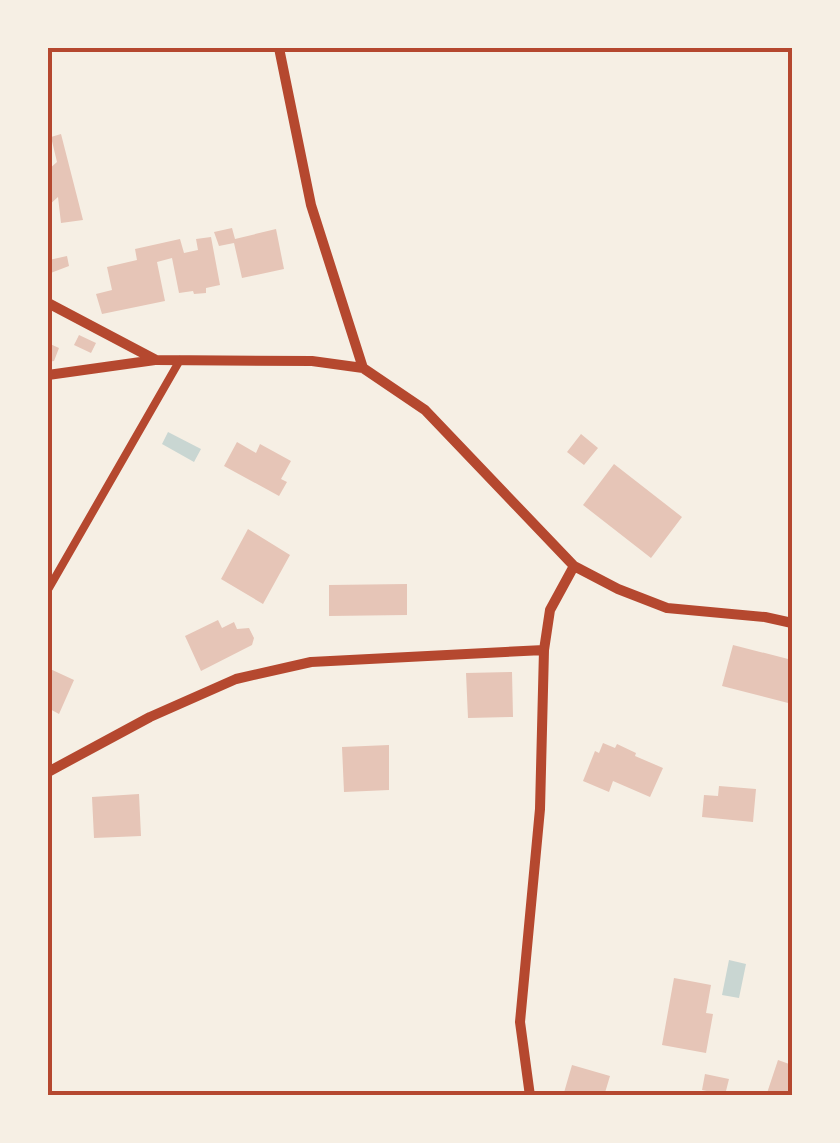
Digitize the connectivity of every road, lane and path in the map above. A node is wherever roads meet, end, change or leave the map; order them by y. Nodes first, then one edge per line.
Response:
1 (280, 48) edge
2 (48, 303) edge
3 (156, 360) junction
4 (180, 360) junction
5 (363, 368) junction
6 (48, 374) edge
7 (574, 566) junction
8 (49, 588) edge
9 (792, 623) edge
10 (544, 650) junction
11 (48, 772) edge
12 (530, 1096) edge

1 - 5 street
2 - 3 street
3 - 4 street
3 - 6 street
4 - 5 street
4 - 8 lane
5 - 7 street
7 - 9 street
7 - 10 street
10 - 11 street
10 - 12 street

